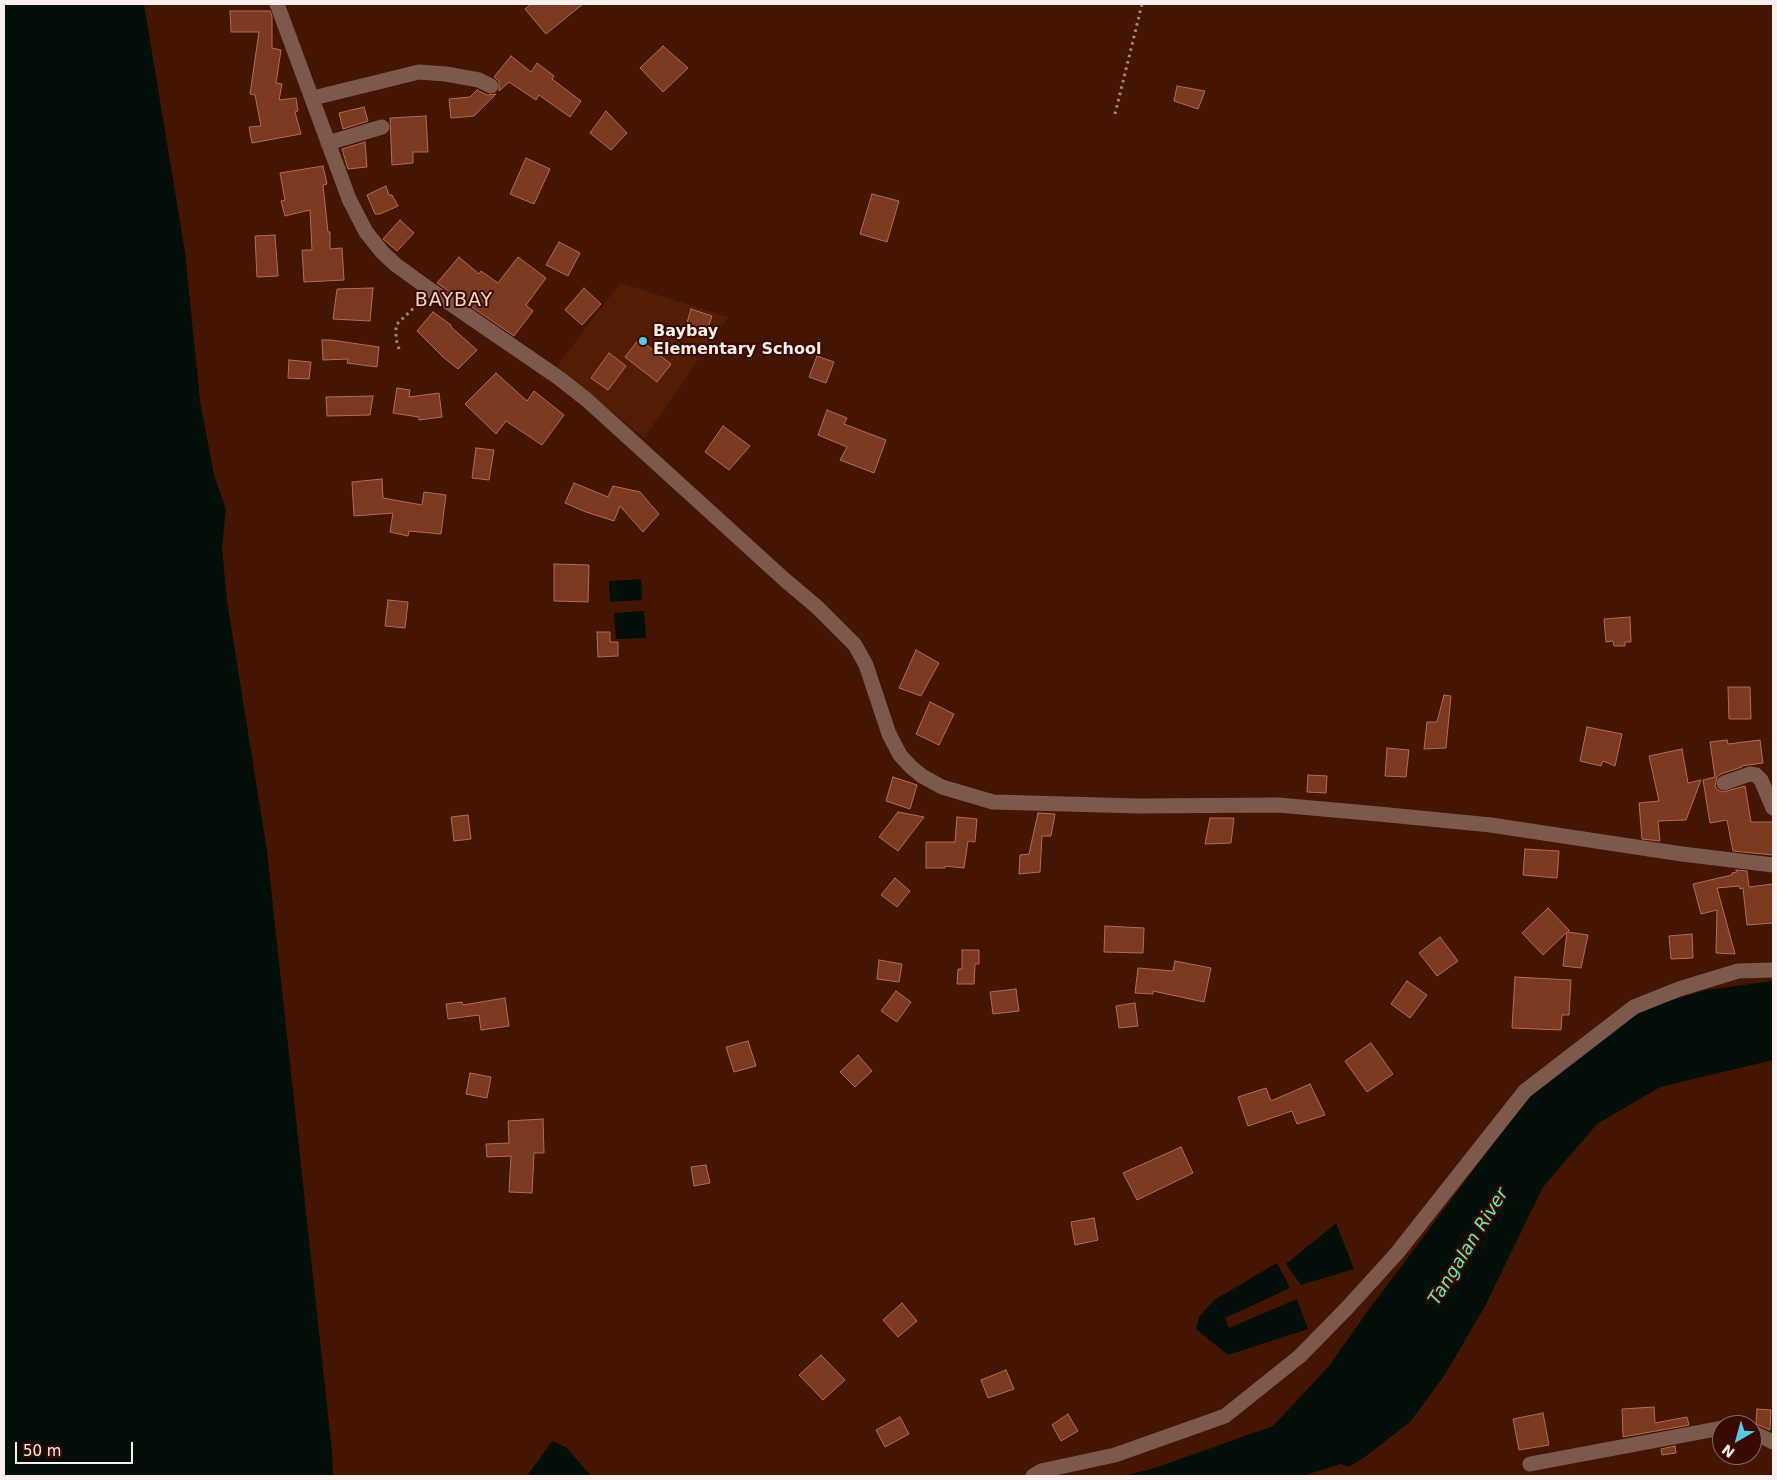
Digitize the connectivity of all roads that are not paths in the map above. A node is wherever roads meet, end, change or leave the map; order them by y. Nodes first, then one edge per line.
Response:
1 (277, 4) edge
2 (491, 86) dead end
3 (313, 98) junction
4 (382, 127) dead end
5 (328, 143) junction
6 (1724, 783) dead end
7 (1773, 808) edge
8 (1773, 864) edge
9 (1773, 970) edge
10 (1712, 1430) edge
11 (1530, 1464) dead end
12 (1033, 1476) edge

1 - 3 street
2 - 3 street
3 - 5 street
4 - 5 street
5 - 8 street
6 - 7 street
9 - 12 street
10 - 11 street

